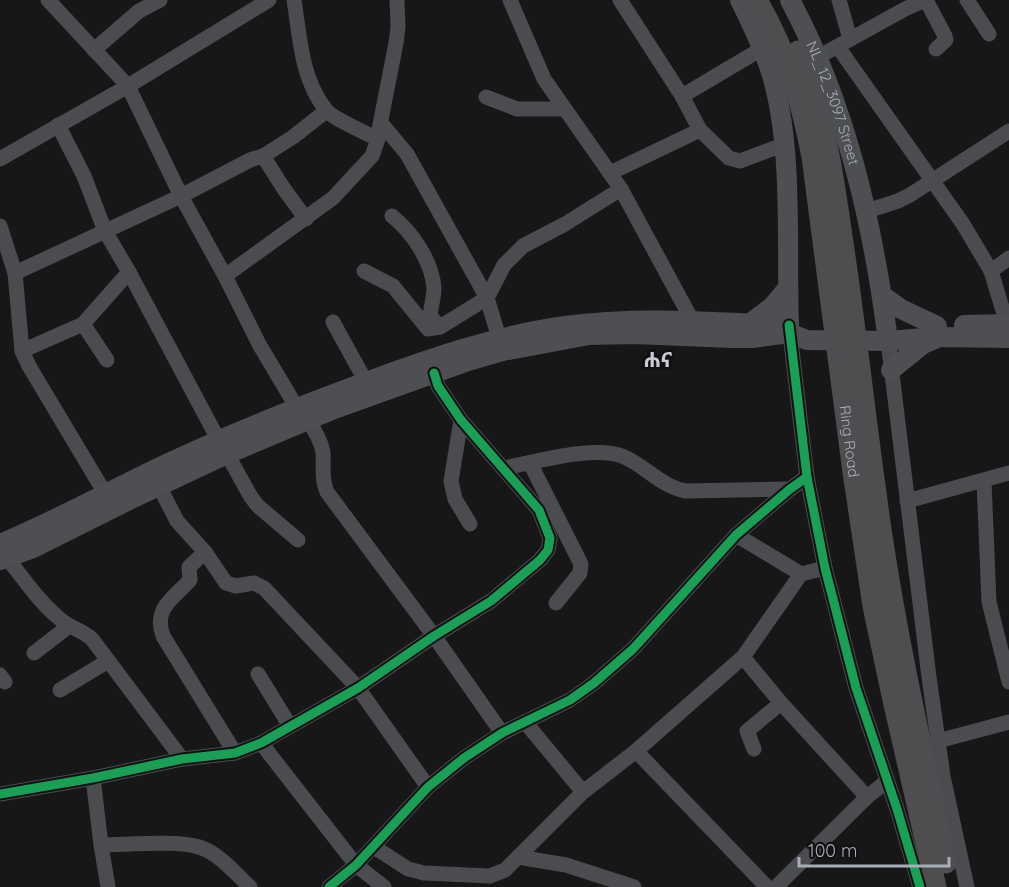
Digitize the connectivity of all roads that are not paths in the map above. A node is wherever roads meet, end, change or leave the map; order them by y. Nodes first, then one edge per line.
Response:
1 (48, 0) edge
2 (160, 0) edge
3 (269, 0) edge
4 (294, 0) edge
5 (397, 0) edge
6 (510, 0) edge
7 (620, 0) edge
8 (740, 0) edge
9 (756, 0) edge
10 (772, 0) edge
11 (790, 0) edge
12 (839, 0) edge
13 (926, 0) edge
14 (967, 0) edge
15 (989, 34) dead end
16 (844, 43) junction
17 (763, 48) junction
18 (936, 49) dead end
19 (94, 50) junction
20 (818, 57) junction
21 (128, 86) junction
22 (682, 96) junction
23 (486, 97) dead end
24 (564, 109) junction
25 (326, 111) junction
26 (381, 123) junction
27 (58, 125) junction
28 (699, 130) junction
29 (1009, 131) edge
30 (378, 139) junction
31 (397, 140) junction
32 (783, 145) junction
33 (263, 156) junction
34 (372, 156) junction
35 (0, 158) edge
36 (610, 173) junction
37 (932, 180) junction
38 (621, 189) junction
39 (181, 196) junction
40 (867, 212) junction
41 (392, 216) dead end
42 (306, 219) junction
43 (0, 226) edge
44 (105, 231) junction
45 (1009, 258) edge
46 (364, 271) dead end
47 (991, 271) junction
48 (129, 272) junction
49 (15, 273) junction
50 (225, 276) junction
51 (788, 288) junction
52 (883, 296) junction
53 (487, 298) junction
54 (333, 322) dead end
55 (693, 322) junction
56 (83, 324) junction
57 (749, 324) junction
58 (440, 327) junction
59 (1008, 329) edge
60 (798, 332) junction
61 (937, 332) junction
62 (886, 336) junction
63 (499, 338) junction
64 (22, 351) junction
65 (107, 360) dead end
66 (891, 370) junction
67 (434, 373) junction
68 (403, 376) junction
69 (366, 382) junction
70 (303, 414) junction
71 (461, 420) junction
72 (223, 448) junction
73 (530, 463) junction
74 (504, 468) junction
75 (1009, 473) edge
76 (807, 477) junction
77 (984, 480) junction
78 (159, 486) junction
79 (790, 489) junction
80 (106, 495) junction
81 (907, 501) junction
82 (470, 524) dead end
83 (736, 536) junction
84 (298, 540) dead end
85 (29, 541) junction
86 (205, 552) junction
87 (2, 554) edge
88 (825, 568) junction
89 (801, 574) junction
90 (556, 603) dead end
91 (69, 626) junction
92 (434, 636) junction
93 (34, 653) dead end
94 (743, 657) junction
95 (108, 661) junction
96 (258, 674) dead end
97 (1009, 682) edge
98 (358, 688) junction
99 (60, 690) dead end
100 (781, 703) junction
101 (525, 722) junction
102 (1009, 722) edge
103 (290, 726) junction
104 (502, 733) junction
105 (938, 741) junction
106 (261, 743) junction
107 (754, 748) dead end
108 (636, 751) junction
109 (235, 753) junction
110 (182, 759) junction
111 (93, 778) junction
112 (887, 781) junction
113 (428, 788) junction
114 (583, 792) junction
115 (0, 794) edge
116 (867, 797) junction
117 (101, 845) junction
118 (374, 847) junction
119 (518, 857) junction
120 (356, 865) junction
121 (446, 873) junction
122 (612, 884) edge
123 (108, 887) edge
124 (250, 887) edge
125 (329, 887) edge
126 (384, 887) edge
127 (437, 887) edge
128 (634, 887) edge
129 (767, 887) edge
130 (776, 887) edge
131 (920, 887) edge
132 (936, 887) edge
133 (951, 887) edge
134 (967, 887) edge

1 - 19 street
2 - 19 street
3 - 21 street
4 - 25 street
5 - 26 street
6 - 24 street
7 - 22 street
8 - 17 main road
9 - 132 highway, Ring Road
10 - 133 highway, Ring Road
11 - 20 main road, NL_12_3097 Street
12 - 16 street
13 - 16 street
13 - 18 street
14 - 15 street
16 - 20 street
16 - 37 street
17 - 22 street
17 - 32 main road
19 - 21 street
20 - 40 main road, NL_12_3097 Street
21 - 27 street
21 - 39 street
22 - 28 street
23 - 24 street
24 - 36 street
25 - 30 street
25 - 33 street
26 - 30 street
26 - 31 street
27 - 35 street
27 - 44 street
28 - 32 street
28 - 36 street
29 - 37 street
30 - 34 street
31 - 34 street
31 - 53 street
32 - 51 main road
33 - 39 street
33 - 42 street
34 - 42 street
36 - 38 street
37 - 40 street
37 - 47 street
38 - 53 street
38 - 55 street
39 - 44 street
39 - 50 street
40 - 52 main road, NL_12_3097 Street
41 - 58 street
42 - 50 street
43 - 49 street
44 - 48 street
44 - 49 street
45 - 47 street
46 - 58 street
47 - 59 street
48 - 56 street
48 - 72 street
49 - 64 street
50 - 70 street
51 - 57 main road
51 - 60 main road
52 - 61 main road
52 - 62 main road, NL_12_3097 Street
53 - 58 street
53 - 63 street
54 - 69 street
55 - 57 main road
55 - 63 main road
56 - 64 street
56 - 65 street
57 - 60 main road
59 - 61 main road
60 - 62 main road
60 - 67 main road
60 - 76 street
61 - 62 main road
61 - 66 main road
62 - 66 street
63 - 68 main road
64 - 80 street
66 - 81 street
67 - 68 main road
67 - 71 street
68 - 69 main road
68 - 70 main road
69 - 70 main road
70 - 72 main road
70 - 92 street
71 - 74 street
71 - 82 street
72 - 78 main road
72 - 80 main road
72 - 84 street
73 - 74 street
73 - 79 street
73 - 90 street
74 - 92 street
75 - 77 street
76 - 79 street
76 - 88 street
77 - 81 street
77 - 97 street
78 - 85 main road
78 - 86 street
79 - 83 street
80 - 85 main road
81 - 105 street
83 - 89 street
83 - 101 street
85 - 87 main road
86 - 98 street
86 - 109 street
87 - 91 street
88 - 89 street
88 - 112 street
89 - 94 street
91 - 93 street
91 - 95 street
92 - 98 street
92 - 104 street
94 - 100 street
94 - 108 street
95 - 99 street
95 - 110 street
96 - 103 street
98 - 103 street
98 - 113 street
100 - 107 street
100 - 116 street
101 - 104 street
101 - 114 street
102 - 105 street
103 - 106 street
104 - 113 street
105 - 134 street
106 - 109 street
106 - 120 street
108 - 114 street
108 - 129 street
109 - 110 street
110 - 111 street
111 - 115 street
111 - 117 street
112 - 116 street
112 - 131 street
113 - 118 street
114 - 119 street
116 - 130 street
117 - 123 street
117 - 124 street
118 - 120 street
118 - 121 street
119 - 121 street
119 - 122 street
120 - 125 street
120 - 126 street
121 - 127 street
122 - 128 street

